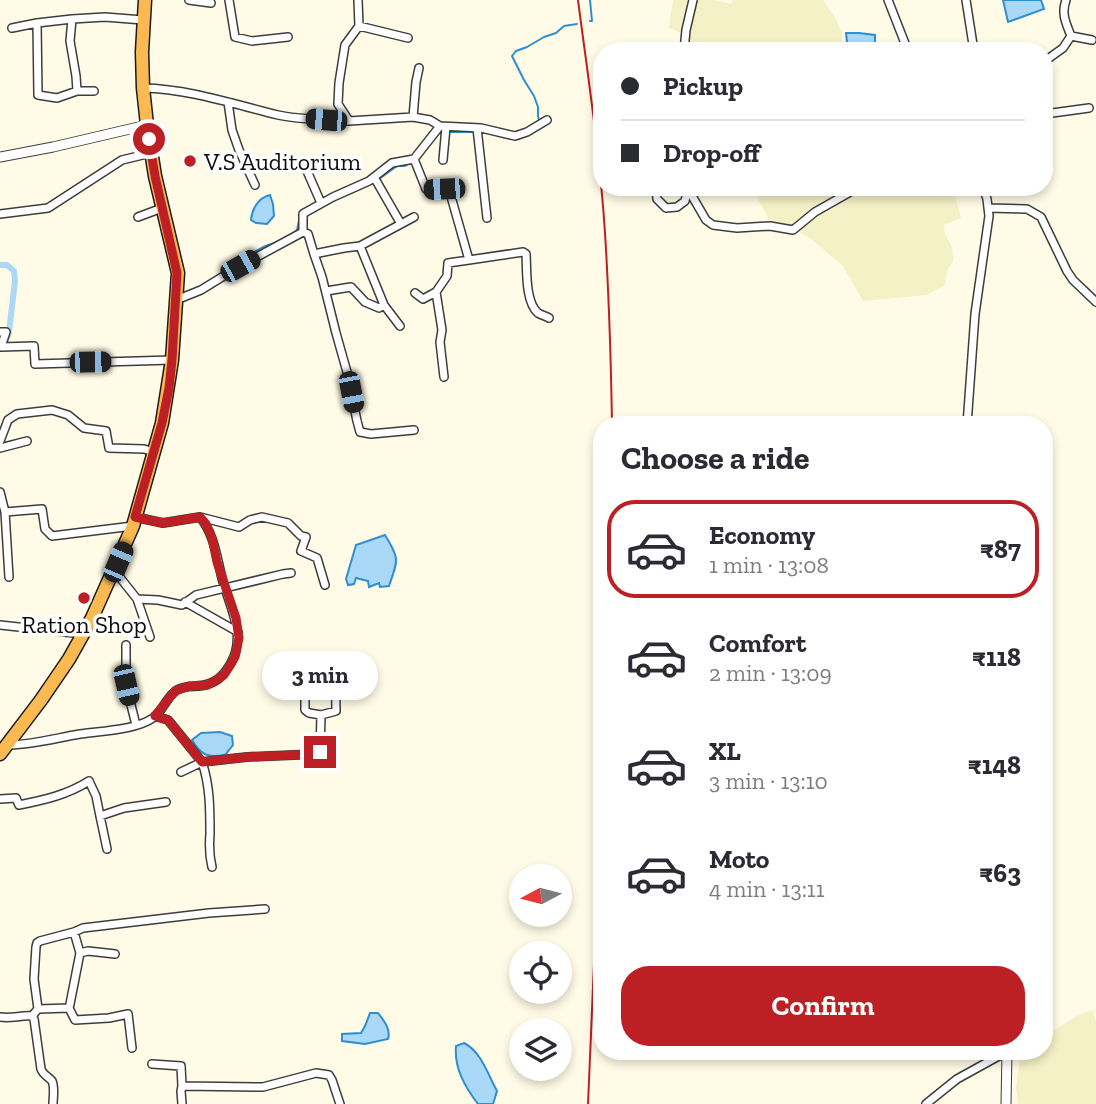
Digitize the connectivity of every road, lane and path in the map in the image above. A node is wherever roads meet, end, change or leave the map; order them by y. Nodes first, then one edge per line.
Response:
1 (145, 0) edge
2 (189, 0) edge
3 (229, 0) edge
4 (358, 0) edge
5 (693, 0) edge
6 (888, 0) edge
7 (966, 0) edge
8 (1066, 0) edge
9 (211, 3) dead end
10 (72, 19) junction
11 (143, 20) junction
12 (37, 23) junction
13 (359, 26) junction
14 (12, 28) dead end
15 (1071, 36) junction
16 (288, 37) dead end
17 (408, 38) dead end
18 (1092, 40) dead end
19 (685, 42) edge
20 (904, 42) edge
21 (973, 42) edge
22 (1053, 55) edge
23 (419, 68) dead end
24 (143, 88) junction
25 (94, 91) dead end
26 (77, 92) junction
27 (228, 102) junction
28 (1089, 108) dead end
29 (1053, 113) edge
30 (413, 117) junction
31 (349, 121) junction
32 (543, 122) dead end
33 (146, 125) junction
34 (443, 126) junction
35 (477, 128) junction
36 (151, 153) junction
37 (0, 157) edge
38 (414, 159) junction
39 (443, 159) dead end
40 (307, 171) dead end
41 (374, 177) junction
42 (255, 185) dead end
43 (657, 196) edge
44 (686, 196) edge
45 (692, 196) edge
46 (843, 196) edge
47 (986, 196) edge
48 (321, 204) junction
49 (162, 208) junction
50 (988, 208) junction
51 (0, 214) edge
52 (138, 217) dead end
53 (414, 218) dead end
54 (487, 218) dead end
55 (401, 224) junction
56 (303, 232) junction
57 (360, 246) junction
58 (314, 254) junction
59 (469, 260) junction
60 (326, 291) junction
61 (436, 292) junction
62 (415, 293) dead end
63 (176, 300) junction
64 (1096, 302) edge
65 (384, 306) junction
66 (549, 318) dead end
67 (400, 326) dead end
68 (0, 332) edge
69 (172, 360) junction
70 (444, 377) dead end
71 (968, 416) edge
72 (414, 430) dead end
73 (0, 441) edge
74 (27, 441) dead end
75 (0, 448) edge
76 (154, 452) junction
77 (0, 492) edge
78 (5, 512) junction
79 (200, 517) junction
80 (134, 522) junction
81 (114, 570) junction
82 (291, 573) dead end
83 (9, 577) dead end
84 (325, 586) dead end
85 (225, 589) junction
86 (137, 599) junction
87 (185, 602) junction
88 (0, 625) edge
89 (238, 632) junction
90 (83, 634) junction
91 (150, 637) dead end
92 (126, 645) dead end
93 (321, 715) junction
94 (155, 716) junction
95 (136, 725) junction
96 (3, 750) edge
97 (202, 762) junction
98 (181, 772) dead end
99 (0, 799) edge
100 (166, 802) dead end
101 (100, 816) junction
102 (107, 849) dead end
103 (212, 867) dead end
104 (265, 909) dead end
105 (74, 932) junction
106 (80, 953) junction
107 (115, 954) dead end
108 (69, 1008) junction
109 (38, 1009) junction
110 (32, 1016) junction
111 (0, 1017) edge
112 (132, 1048) dead end
113 (991, 1060) edge
114 (1006, 1060) edge
115 (152, 1064) dead end
116 (182, 1086) junction
117 (53, 1104) edge
118 (182, 1104) edge
119 (340, 1104) edge
120 (926, 1104) edge
121 (1006, 1104) edge

1 - 11 highway
2 - 9 street
3 - 16 street
4 - 13 street
5 - 19 street
6 - 20 street
7 - 21 street
8 - 15 street
10 - 11 street
10 - 12 street
10 - 26 street
11 - 24 highway
12 - 14 street
12 - 26 street
13 - 17 street
13 - 31 street
15 - 18 street
15 - 22 street
23 - 30 street
24 - 27 street
24 - 33 highway
25 - 26 street
27 - 31 street
27 - 42 street
28 - 29 street
30 - 31 street
30 - 34 street
32 - 35 street
33 - 36 highway
33 - 37 street
34 - 35 street
34 - 38 street
34 - 39 street
35 - 54 street
36 - 49 highway
36 - 51 street
38 - 41 street
38 - 59 street
40 - 48 street
41 - 48 street
41 - 55 street
43 - 44 street
45 - 46 street
47 - 50 street
48 - 56 street
49 - 52 street
49 - 63 highway
50 - 64 street
50 - 71 street
53 - 55 street
55 - 57 street
56 - 58 street
56 - 63 street
57 - 58 street
57 - 65 street
58 - 60 street
59 - 61 street
59 - 66 street
60 - 65 street
60 - 72 street
61 - 62 street
61 - 70 street
63 - 69 highway
65 - 67 street
68 - 69 street
69 - 76 highway
73 - 76 street
74 - 75 street
76 - 80 highway
77 - 78 street
78 - 80 street
78 - 83 street
79 - 80 street
79 - 84 street
79 - 85 street
80 - 81 highway
81 - 86 street
81 - 90 highway
82 - 85 street
85 - 87 street
85 - 89 street
86 - 87 street
86 - 91 street
87 - 89 street
88 - 90 street
89 - 94 street
90 - 96 highway
92 - 95 street
93 - 93 street
93 - 97 street
94 - 95 street
94 - 97 street
95 - 96 street
97 - 98 street
97 - 103 street
99 - 101 street
100 - 101 street
101 - 102 street
104 - 105 street
105 - 106 street
105 - 109 street
106 - 107 street
106 - 108 street
108 - 109 street
108 - 112 street
109 - 110 street
110 - 111 street
110 - 117 street
113 - 120 street
114 - 121 street
115 - 116 street
116 - 118 street
116 - 119 street

